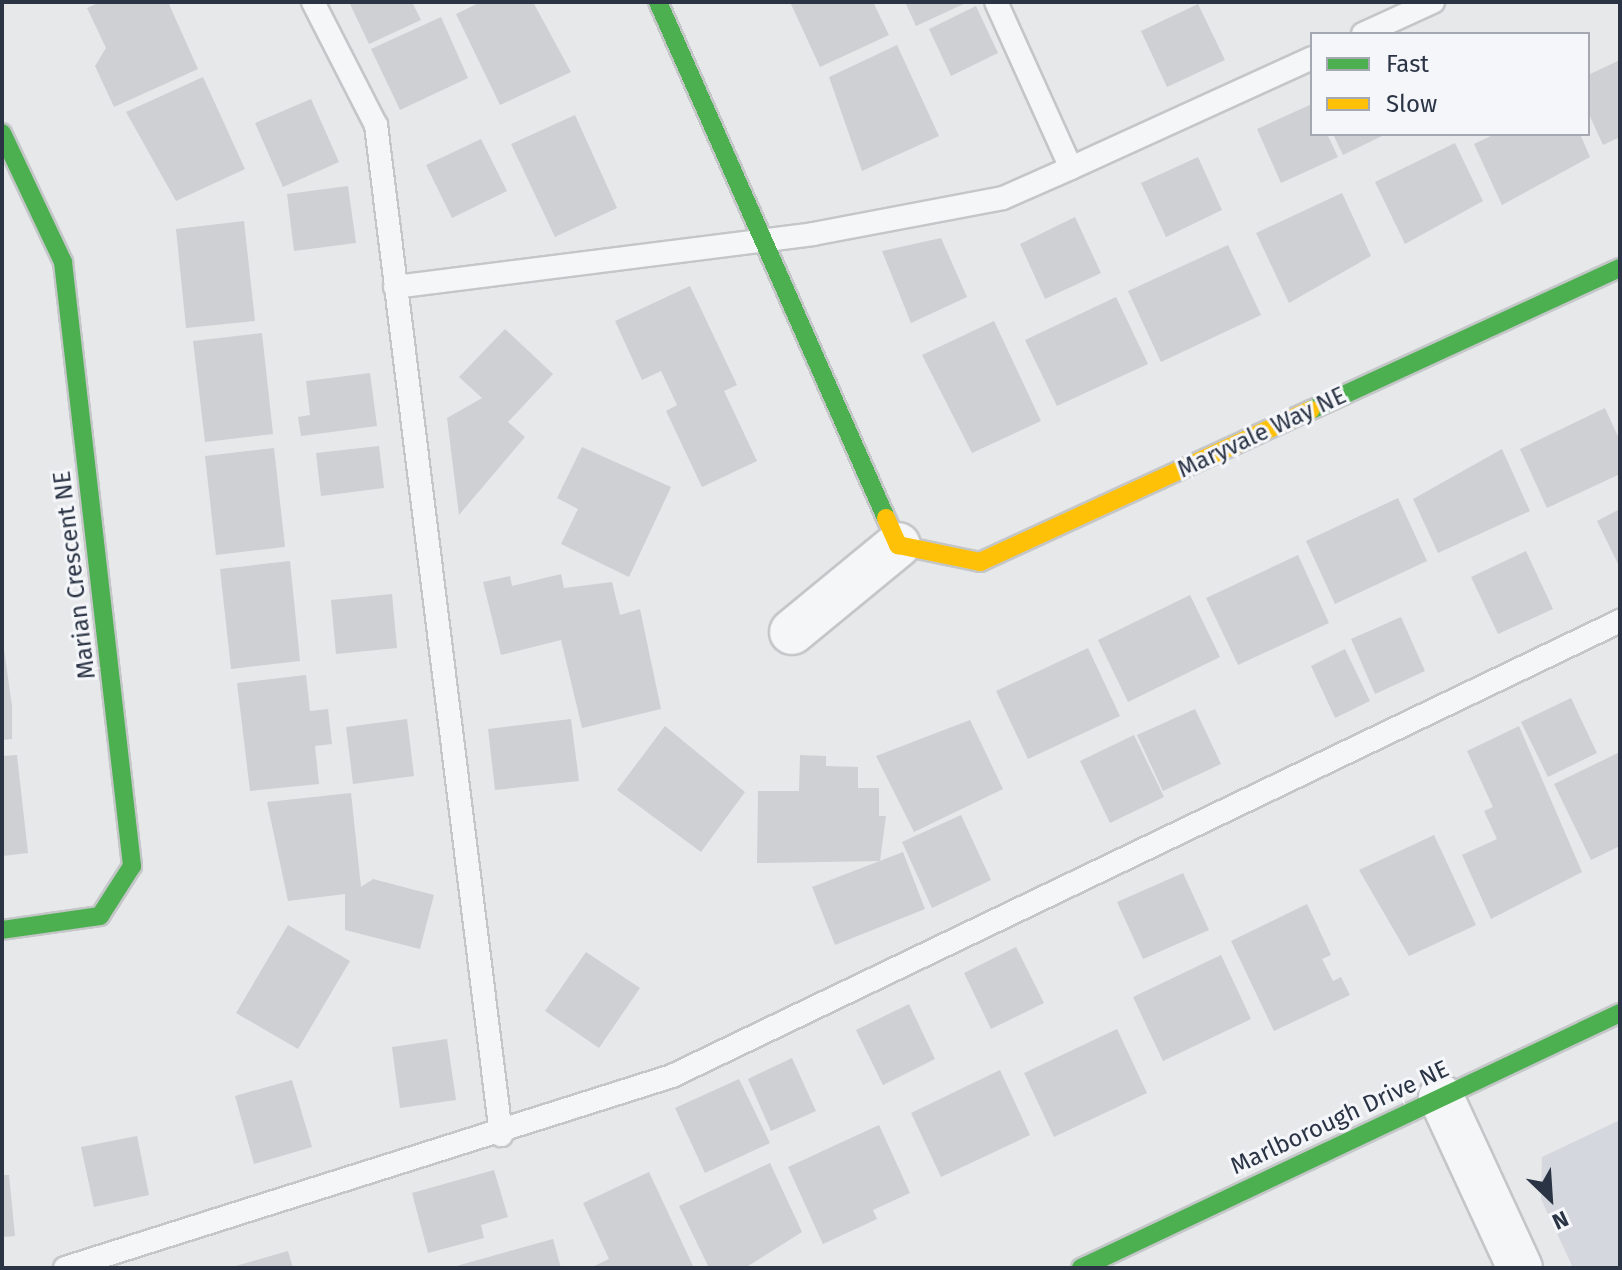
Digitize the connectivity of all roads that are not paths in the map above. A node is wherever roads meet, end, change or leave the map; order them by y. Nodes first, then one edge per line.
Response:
1 (313, 2) edge
2 (658, 2) edge
3 (996, 2) edge
4 (1433, 2) edge
5 (1367, 32) edge
6 (1310, 59) edge
7 (2, 133) edge
8 (1071, 168) junction
9 (765, 242) junction
10 (1620, 268) edge
11 (395, 287) junction
12 (898, 545) junction
13 (1620, 621) edge
14 (792, 632) dead end
15 (2, 930) edge
16 (1620, 1013) edge
17 (1441, 1097) junction
18 (501, 1135) junction
19 (65, 1268) edge
20 (1081, 1268) edge
21 (1520, 1268) edge

1 - 11 lane
2 - 9 street
3 - 8 lane
4 - 5 lane
6 - 8 lane
7 - 15 street, Marian Crescent NE
8 - 9 lane
9 - 11 lane
9 - 12 street
10 - 12 street, Maryvale Way NE
11 - 18 lane
12 - 14 street
13 - 18 lane
16 - 17 street, Marlborough Drive NE
17 - 20 street, Marlborough Drive NE
17 - 21 street
18 - 19 lane

